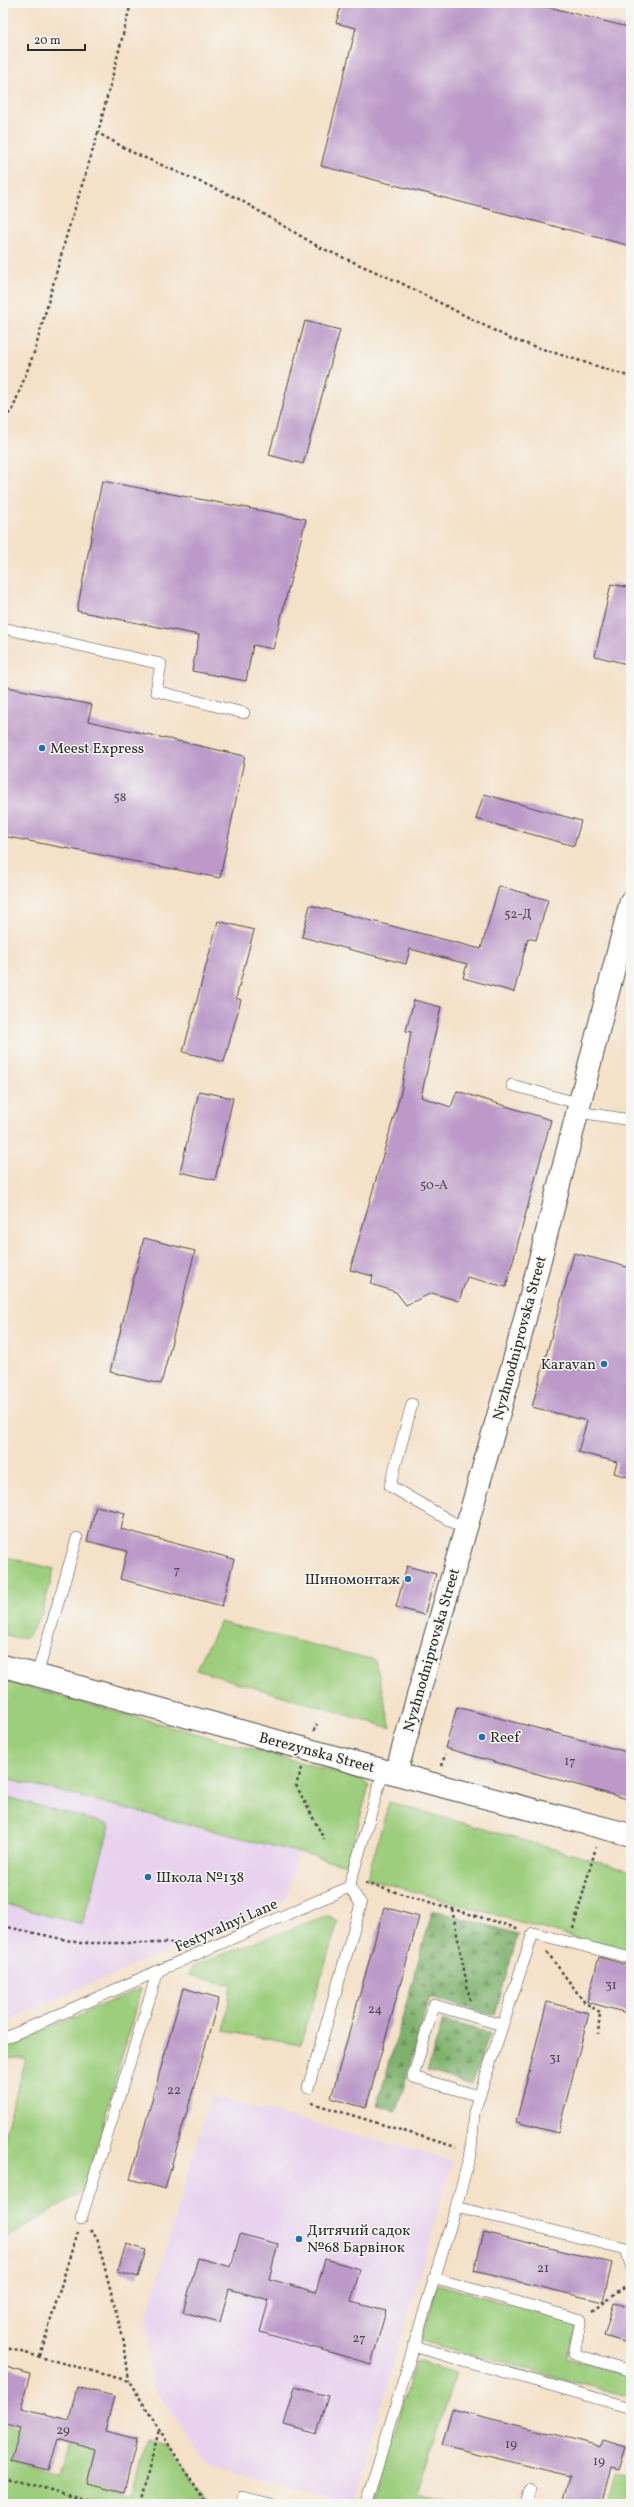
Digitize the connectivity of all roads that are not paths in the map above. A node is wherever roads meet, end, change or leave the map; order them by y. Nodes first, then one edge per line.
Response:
1 (3, 628) edge
2 (244, 713) dead end
3 (631, 901) edge
4 (512, 1085) dead end
5 (580, 1108) junction
6 (631, 1120) edge
7 (412, 1404) dead end
8 (466, 1530) junction
9 (77, 1538) dead end
10 (3, 1666) edge
11 (37, 1675) junction
12 (390, 1771) junction
13 (631, 1835) edge
14 (350, 1883) junction
15 (631, 1958) edge
16 (158, 1971) junction
17 (502, 2025) junction
18 (3, 2039) edge
19 (308, 2088) road end
20 (479, 2096) junction
21 (456, 2207) junction
22 (81, 2220) road end
23 (631, 2266) edge
24 (434, 2278) junction
25 (413, 2346) junction
26 (631, 2371) edge
27 (631, 2408) edge
28 (530, 2490) dead end
29 (240, 2504) edge
30 (271, 2504) edge
31 (366, 2504) edge
32 (526, 2504) edge

1 - 2 lane
3 - 5 street, Nyzhnodniprovska Street
4 - 5 lane
5 - 6 lane
5 - 8 street, Nyzhnodniprovska Street
7 - 8 lane
8 - 12 street, Nyzhnodniprovska Street
9 - 11 lane
10 - 11 street, Berezynska Street
11 - 12 street, Berezynska Street
12 - 13 street, Berezynska Street
12 - 14 lane
14 - 16 lane, Festyvalnyi Lane
14 - 19 lane
15 - 17 lane
16 - 18 lane, Festyvalnyi Lane
16 - 22 lane
17 - 20 lane
17 - 20 lane
20 - 21 lane
21 - 23 lane
21 - 24 lane
24 - 25 lane
24 - 26 lane
25 - 27 lane
25 - 31 lane
28 - 32 lane
29 - 30 lane

